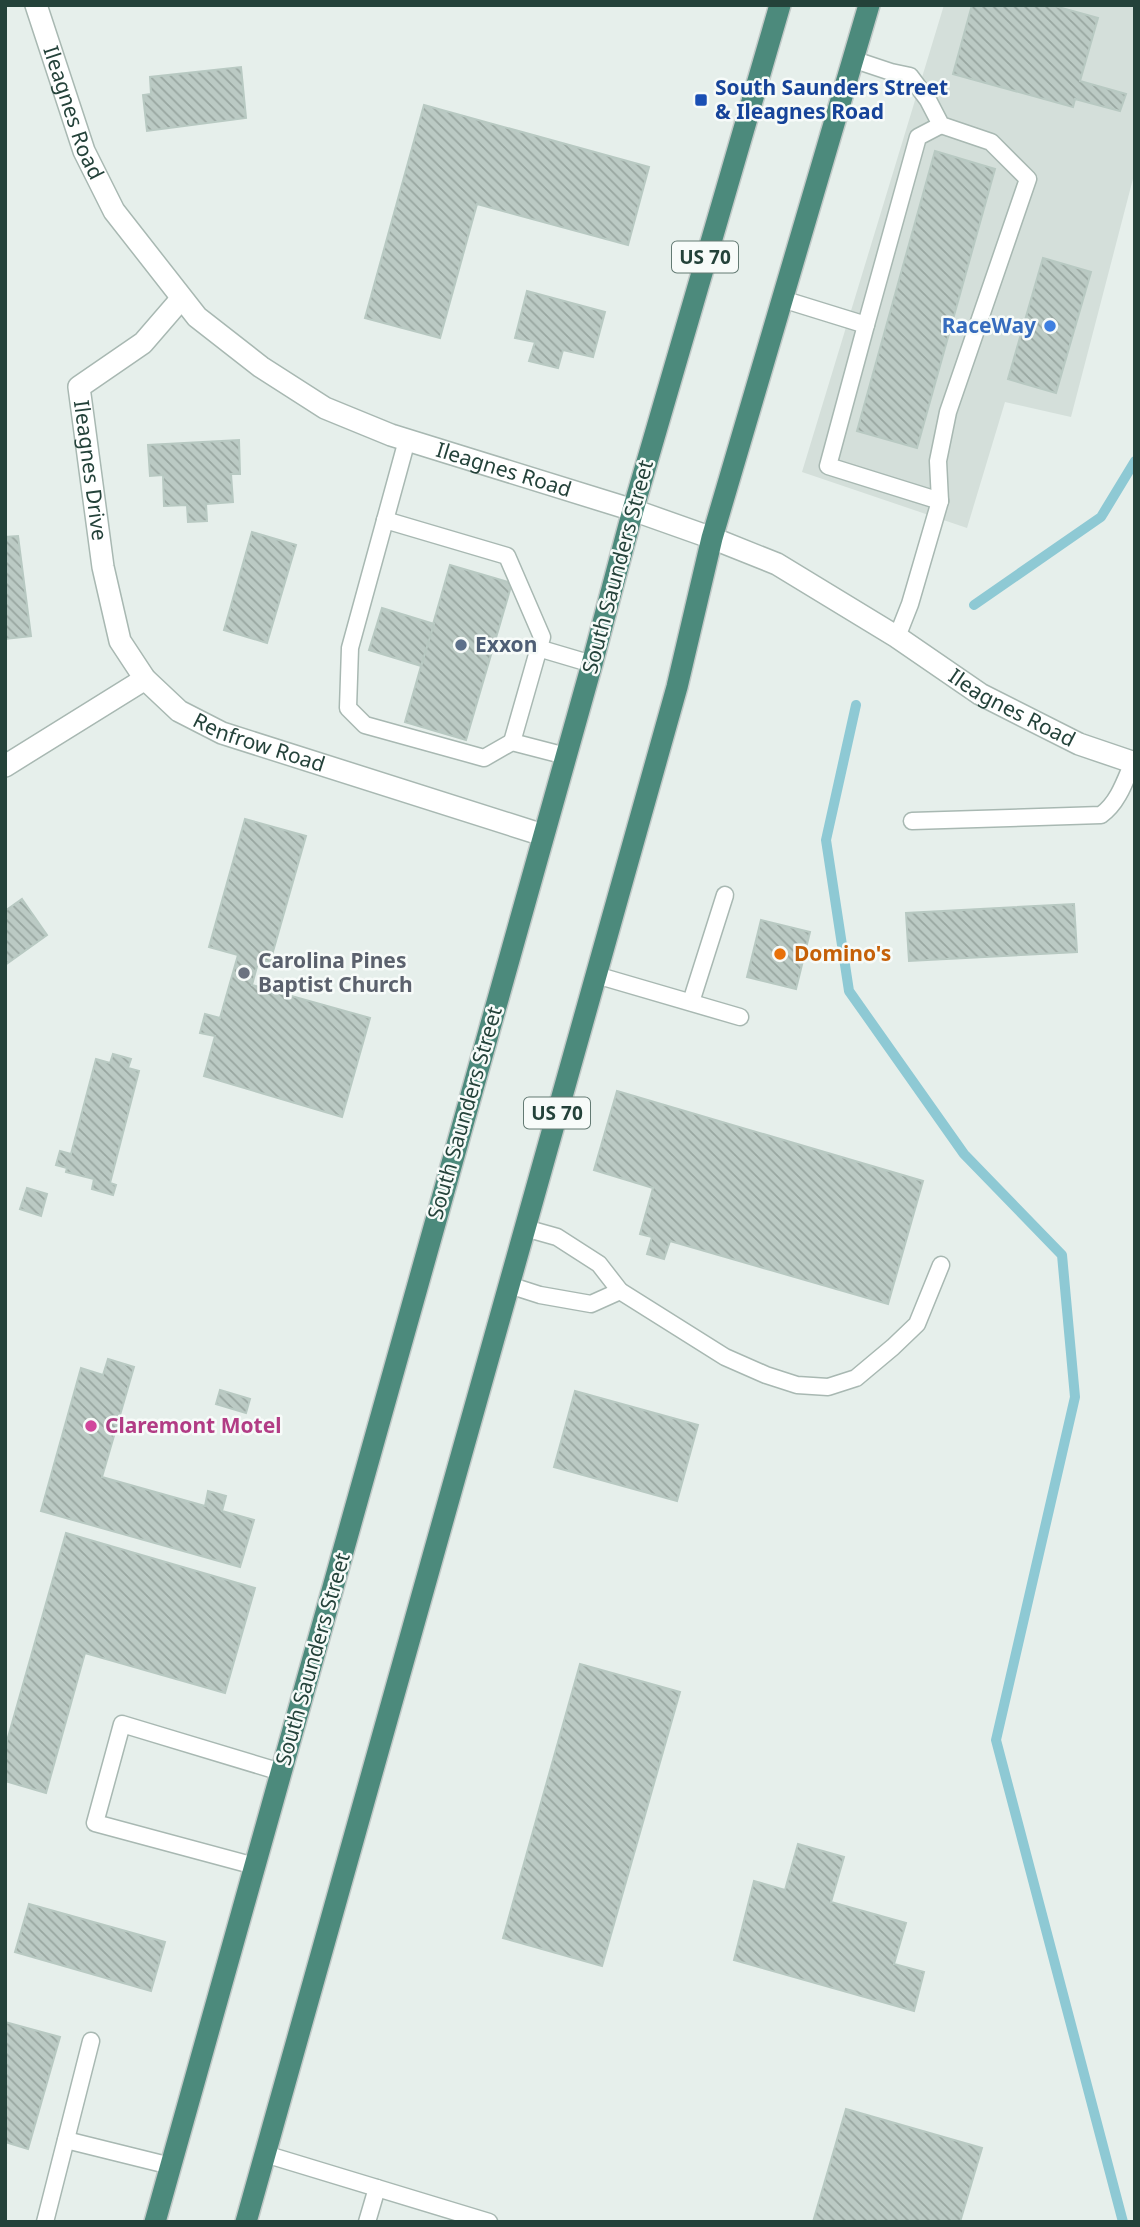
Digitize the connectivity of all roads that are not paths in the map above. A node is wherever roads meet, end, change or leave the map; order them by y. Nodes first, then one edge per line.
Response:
1 (36, 5) edge
2 (780, 5) edge
3 (869, 5) edge
4 (852, 59) junction
5 (941, 125) junction
6 (181, 299) junction
7 (782, 299) junction
8 (866, 325) junction
9 (407, 440) junction
10 (940, 501) junction
11 (633, 510) junction
12 (384, 520) junction
13 (712, 538) junction
14 (897, 637) junction
15 (538, 648) junction
16 (592, 664) junction
17 (145, 680) junction
18 (512, 742) junction
19 (566, 756) junction
20 (1134, 763) edge
21 (5, 766) edge
22 (912, 821) dead end
23 (543, 835) junction
24 (725, 895) dead end
25 (596, 975) junction
26 (691, 1002) junction
27 (740, 1017) dead end
28 (525, 1228) junction
29 (941, 1265) dead end
30 (509, 1285) junction
31 (620, 1292) junction
32 (281, 1772) junction
33 (255, 1866) junction
34 (91, 2041) dead end
35 (66, 2140) junction
36 (265, 2154) junction
37 (171, 2166) junction
38 (377, 2188) junction
39 (483, 2221) edge
40 (45, 2222) edge
41 (155, 2222) edge
42 (246, 2222) edge
43 (367, 2222) edge

1 - 6 street, Ileagnes Road
2 - 11 highway, South Saunders Street / US 70
3 - 4 highway, US 70
4 - 5 lane
4 - 7 highway, US 70
5 - 8 lane
5 - 10 lane
6 - 9 street, Ileagnes Road
6 - 17 street, Ileagnes Drive
7 - 8 lane
7 - 13 highway, US 70
8 - 10 lane
9 - 11 street, Ileagnes Road
9 - 12 lane
10 - 14 lane
11 - 13 street, Ileagnes Road
11 - 16 highway, South Saunders Street / US 70
12 - 15 lane
12 - 18 lane
13 - 14 street, Ileagnes Road
13 - 25 highway, US 70
14 - 20 street, Ileagnes Road
15 - 16 lane
15 - 18 lane
16 - 19 highway, South Saunders Street / US 70
17 - 21 street
17 - 23 street, Renfrow Road
18 - 19 lane
19 - 23 highway, South Saunders Street / US 70
20 - 22 lane
23 - 32 highway, South Saunders Street / US 70
24 - 26 lane
25 - 26 lane
25 - 28 highway, US 70
26 - 27 lane
28 - 30 highway, US 70
28 - 31 lane
29 - 31 lane
30 - 31 lane
30 - 36 highway, US 70
32 - 33 highway, South Saunders Street / US 70
32 - 33 lane
33 - 37 highway, South Saunders Street / US 70
34 - 35 lane
35 - 37 lane
35 - 40 lane
36 - 38 lane
36 - 42 highway, US 70
37 - 41 highway, South Saunders Street / US 70
38 - 39 lane
38 - 43 lane

